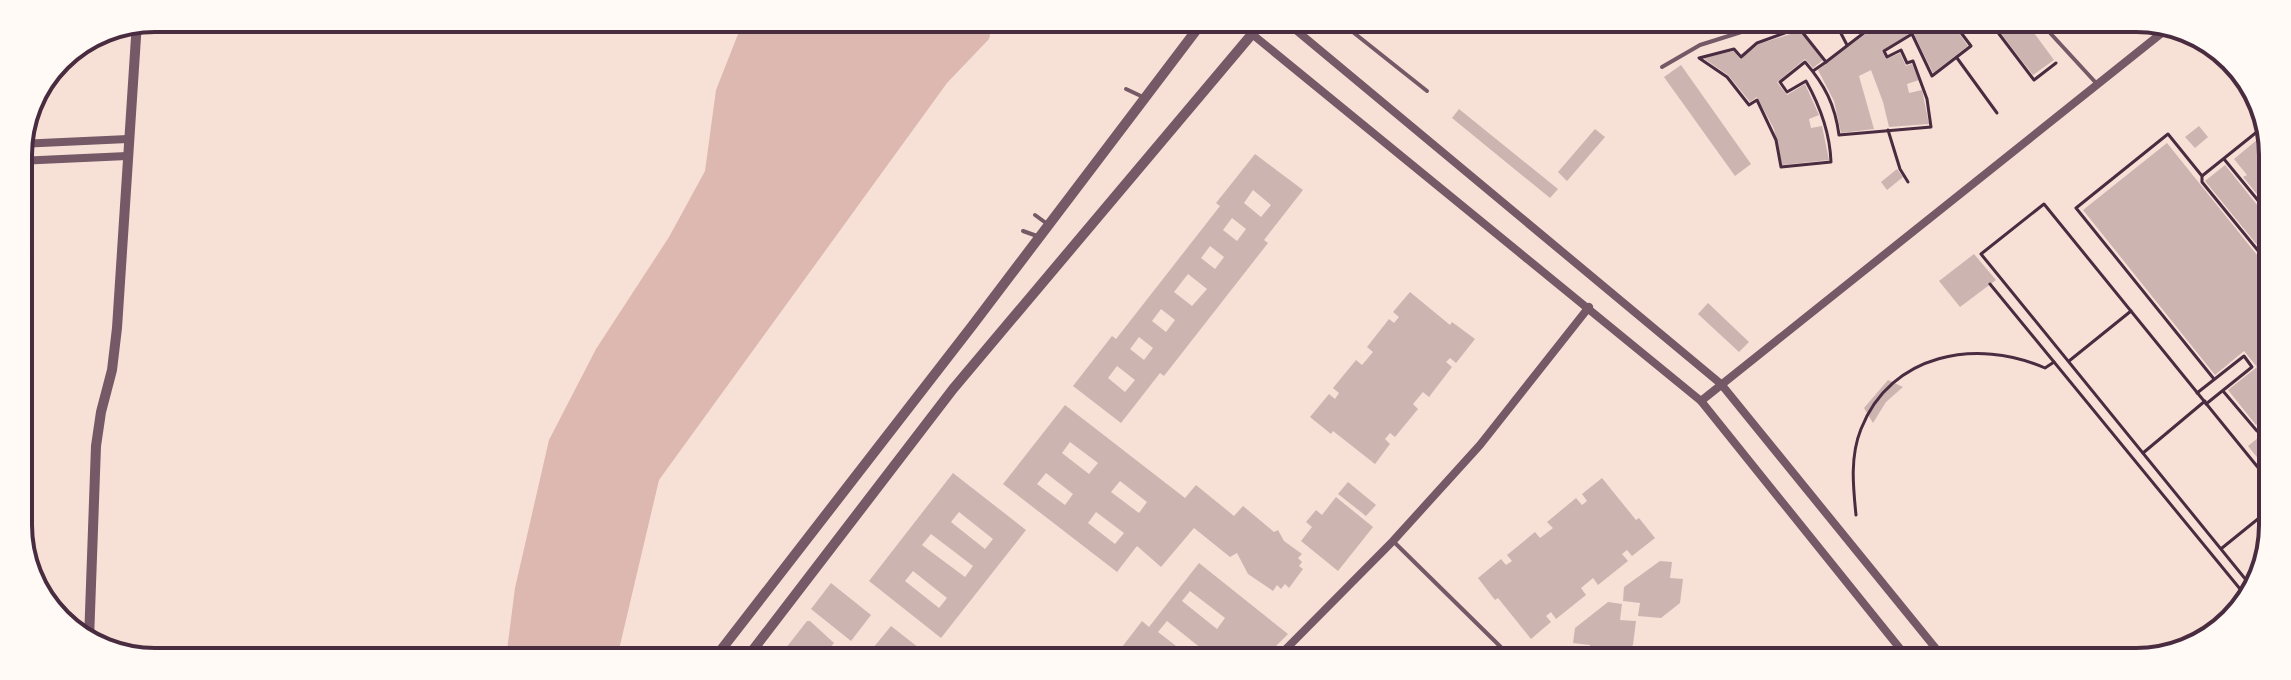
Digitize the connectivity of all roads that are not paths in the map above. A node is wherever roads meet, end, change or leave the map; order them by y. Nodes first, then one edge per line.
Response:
1 (1195, 32) edge
2 (1298, 32) edge
3 (1353, 32) edge
4 (1741, 32) edge
5 (2049, 32) edge
6 (136, 34) edge
7 (1252, 34) joint
8 (2160, 34) edge
9 (1662, 67) dead end
10 (2097, 84) junction
11 (1126, 89) dead end
12 (1427, 91) dead end
13 (1145, 98) junction
14 (128, 139) junction
15 (33, 143) edge
16 (127, 156) junction
17 (32, 160) edge
18 (1035, 215) dead end
19 (1048, 224) junction
20 (1023, 231) dead end
21 (1039, 237) junction
22 (1589, 307) junction
23 (1721, 384) junction
24 (1701, 401) junction
25 (1393, 541) junction
26 (89, 628) edge
27 (722, 648) edge
28 (754, 648) edge
29 (1287, 648) edge
30 (1502, 648) edge
31 (1900, 648) edge
32 (1935, 648) edge

1 - 13 street
2 - 23 street
3 - 12 lane
4 - 9 lane
5 - 10 lane
6 - 14 street
7 - 22 street
7 - 28 street
8 - 10 street
10 - 23 street
11 - 13 lane
13 - 19 street
14 - 15 street
14 - 16 street
16 - 17 street
16 - 26 street
18 - 19 lane
19 - 21 street
20 - 21 lane
21 - 27 street
22 - 24 street
22 - 25 street
23 - 24 street
23 - 32 street
24 - 31 street
25 - 29 street
25 - 30 lane

